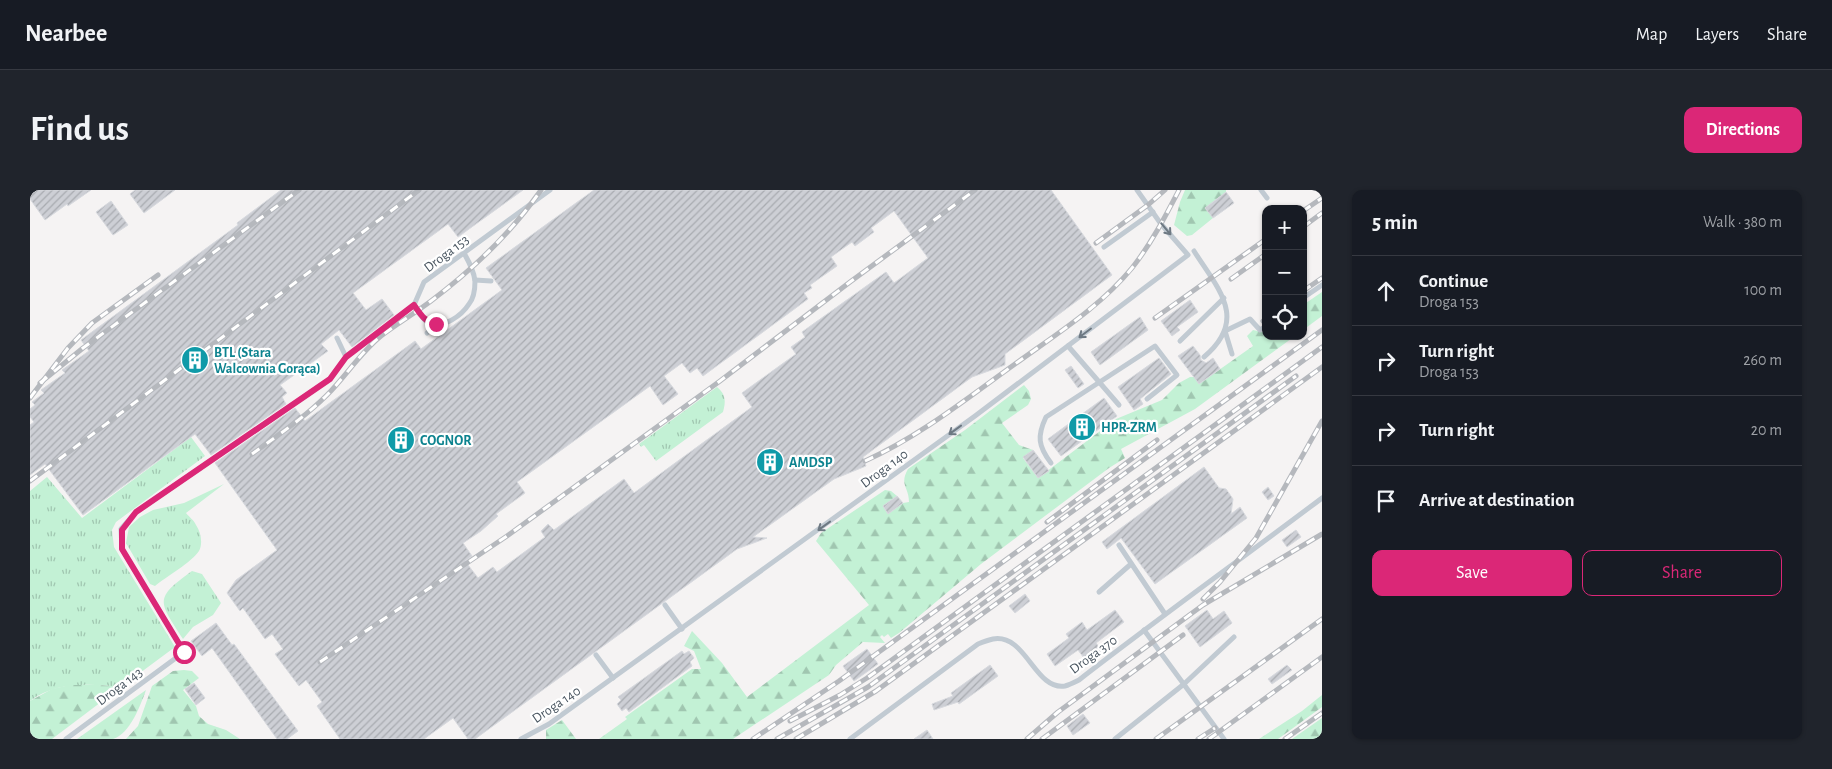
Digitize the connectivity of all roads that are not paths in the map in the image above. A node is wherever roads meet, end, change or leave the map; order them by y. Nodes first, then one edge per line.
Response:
1 (550, 190) edge
2 (1138, 190) edge
3 (1261, 190) edge
4 (1267, 198) dead end
5 (1153, 212) junction
6 (1104, 247) dead end
7 (1194, 251) dead end
8 (464, 252) junction
9 (475, 280) junction
10 (491, 280) dead end
11 (1322, 285) edge
12 (1307, 295) edge
13 (1224, 298) junction
14 (414, 305) junction
15 (436, 324) junction
16 (1262, 329) edge
17 (1225, 331) junction
18 (426, 334) dead end
19 (337, 338) dead end
20 (1180, 341) dead end
21 (1068, 346) junction
22 (1232, 354) dead end
23 (346, 357) junction
24 (1204, 357) dead end
25 (1099, 382) junction
26 (1147, 399) dead end
27 (1119, 405) dead end
28 (1051, 463) dead end
29 (1322, 498) edge
30 (1118, 545) dead end
31 (1131, 564) junction
32 (1099, 592) dead end
33 (665, 605) dead end
34 (1165, 614) junction
35 (682, 629) junction
36 (1144, 630) junction
37 (1234, 636) dead end
38 (184, 652) joint
39 (596, 655) dead end
40 (613, 678) junction
41 (1184, 684) junction
42 (66, 739) edge
43 (522, 739) edge
44 (850, 739) edge
45 (1114, 739) edge
46 (1224, 739) edge

1 - 8 lane, Droga 153
2 - 5 lane, Droga 140
3 - 4 lane
5 - 6 lane
5 -> 21 lane, Droga 140
7 - 13 lane
8 - 9 lane
8 - 14 lane, Droga 153
9 - 10 lane
9 - 15 lane
11 - 12 lane
13 - 17 lane
13 - 20 lane
14 - 15 lane
14 - 23 lane, Droga 153
15 - 18 lane
16 - 17 lane
17 - 22 lane
17 - 24 lane
19 - 23 lane
21 - 25 lane
21 -> 35 lane, Droga 140
23 - 38 lane, Droga 153
25 - 26 lane
25 - 27 lane
25 - 28 lane
29 - 34 lane, Droga 370
30 - 31 lane
31 - 32 lane
31 - 34 lane
33 - 35 lane
34 - 36 lane, Droga 370
35 - 40 lane, Droga 140
36 - 41 lane
36 - 44 lane, Droga 370
37 - 41 lane
38 - 42 lane, Droga 143
39 - 40 lane
40 - 43 lane, Droga 140
41 - 45 lane
41 - 46 lane

